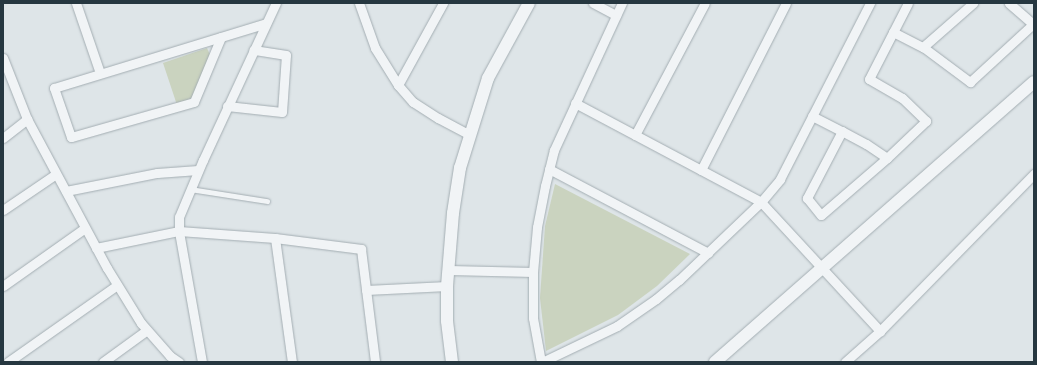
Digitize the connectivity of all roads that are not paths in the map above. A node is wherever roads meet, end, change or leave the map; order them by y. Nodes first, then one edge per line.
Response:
1 (76, 3) edge
2 (276, 3) edge
3 (359, 3) edge
4 (443, 3) edge
5 (529, 3) edge
6 (593, 3) edge
7 (622, 3) edge
8 (706, 3) edge
9 (786, 3) edge
10 (870, 3) edge
11 (908, 3) edge
12 (973, 3) edge
13 (1009, 3) edge
14 (616, 15) junction
15 (266, 23) junction
16 (893, 32) junction
17 (221, 37) junction
18 (923, 47) junction
19 (253, 50) junction
20 (3, 58) edge
21 (100, 73) junction
22 (1034, 82) edge
23 (398, 85) junction
24 (575, 103) junction
25 (227, 106) junction
26 (812, 116) junction
27 (27, 119) junction
28 (842, 131) junction
29 (470, 135) junction
30 (635, 135) junction
31 (3, 138) edge
32 (887, 158) junction
33 (549, 169) junction
34 (198, 170) junction
35 (701, 170) junction
36 (56, 174) junction
37 (1034, 174) edge
38 (190, 189) junction
39 (66, 192) junction
40 (267, 201) dead end
41 (761, 202) junction
42 (3, 210) edge
43 (85, 228) junction
44 (179, 231) junction
45 (275, 238) junction
46 (96, 248) junction
47 (708, 253) junction
48 (823, 267) junction
49 (449, 270) junction
50 (533, 272) junction
51 (117, 285) junction
52 (3, 286) edge
53 (446, 286) junction
54 (366, 290) junction
55 (147, 330) junction
56 (880, 331) junction
57 (8, 362) edge
58 (103, 362) edge
59 (179, 362) edge
60 (202, 362) edge
61 (292, 362) edge
62 (375, 362) edge
63 (452, 362) edge
64 (542, 362) edge
65 (715, 362) edge
66 (845, 362) edge

1 - 21 street
2 - 15 street
3 - 23 street
4 - 23 street
5 - 29 street
6 - 14 street
7 - 14 street
8 - 30 street
9 - 35 street
10 - 26 street
11 - 16 street
12 - 18 street
13 - 18 street
14 - 24 street
15 - 17 street
15 - 19 street
16 - 18 street
16 - 32 street
17 - 21 street
17 - 21 street
19 - 25 street
19 - 25 street
20 - 27 street
22 - 48 street
23 - 29 street
24 - 30 street
24 - 33 street
25 - 34 street
26 - 28 street
26 - 41 street
27 - 31 street
27 - 36 street
28 - 32 street
28 - 32 street
29 - 49 street
30 - 35 street
33 - 47 street
33 - 50 street
34 - 38 street
34 - 39 street
35 - 41 street
36 - 39 street
36 - 42 street
37 - 56 street
38 - 40 lane
38 - 44 street
39 - 43 street
41 - 47 street
41 - 48 street
43 - 46 street
43 - 52 street
44 - 45 street
44 - 46 street
44 - 60 street
45 - 54 street
45 - 61 street
46 - 51 street
47 - 64 street
48 - 56 street
48 - 65 street
49 - 50 street
49 - 53 street
50 - 64 street
51 - 55 street
51 - 57 street
53 - 54 street
53 - 63 street
54 - 62 street
55 - 58 street
55 - 59 street
56 - 66 street

